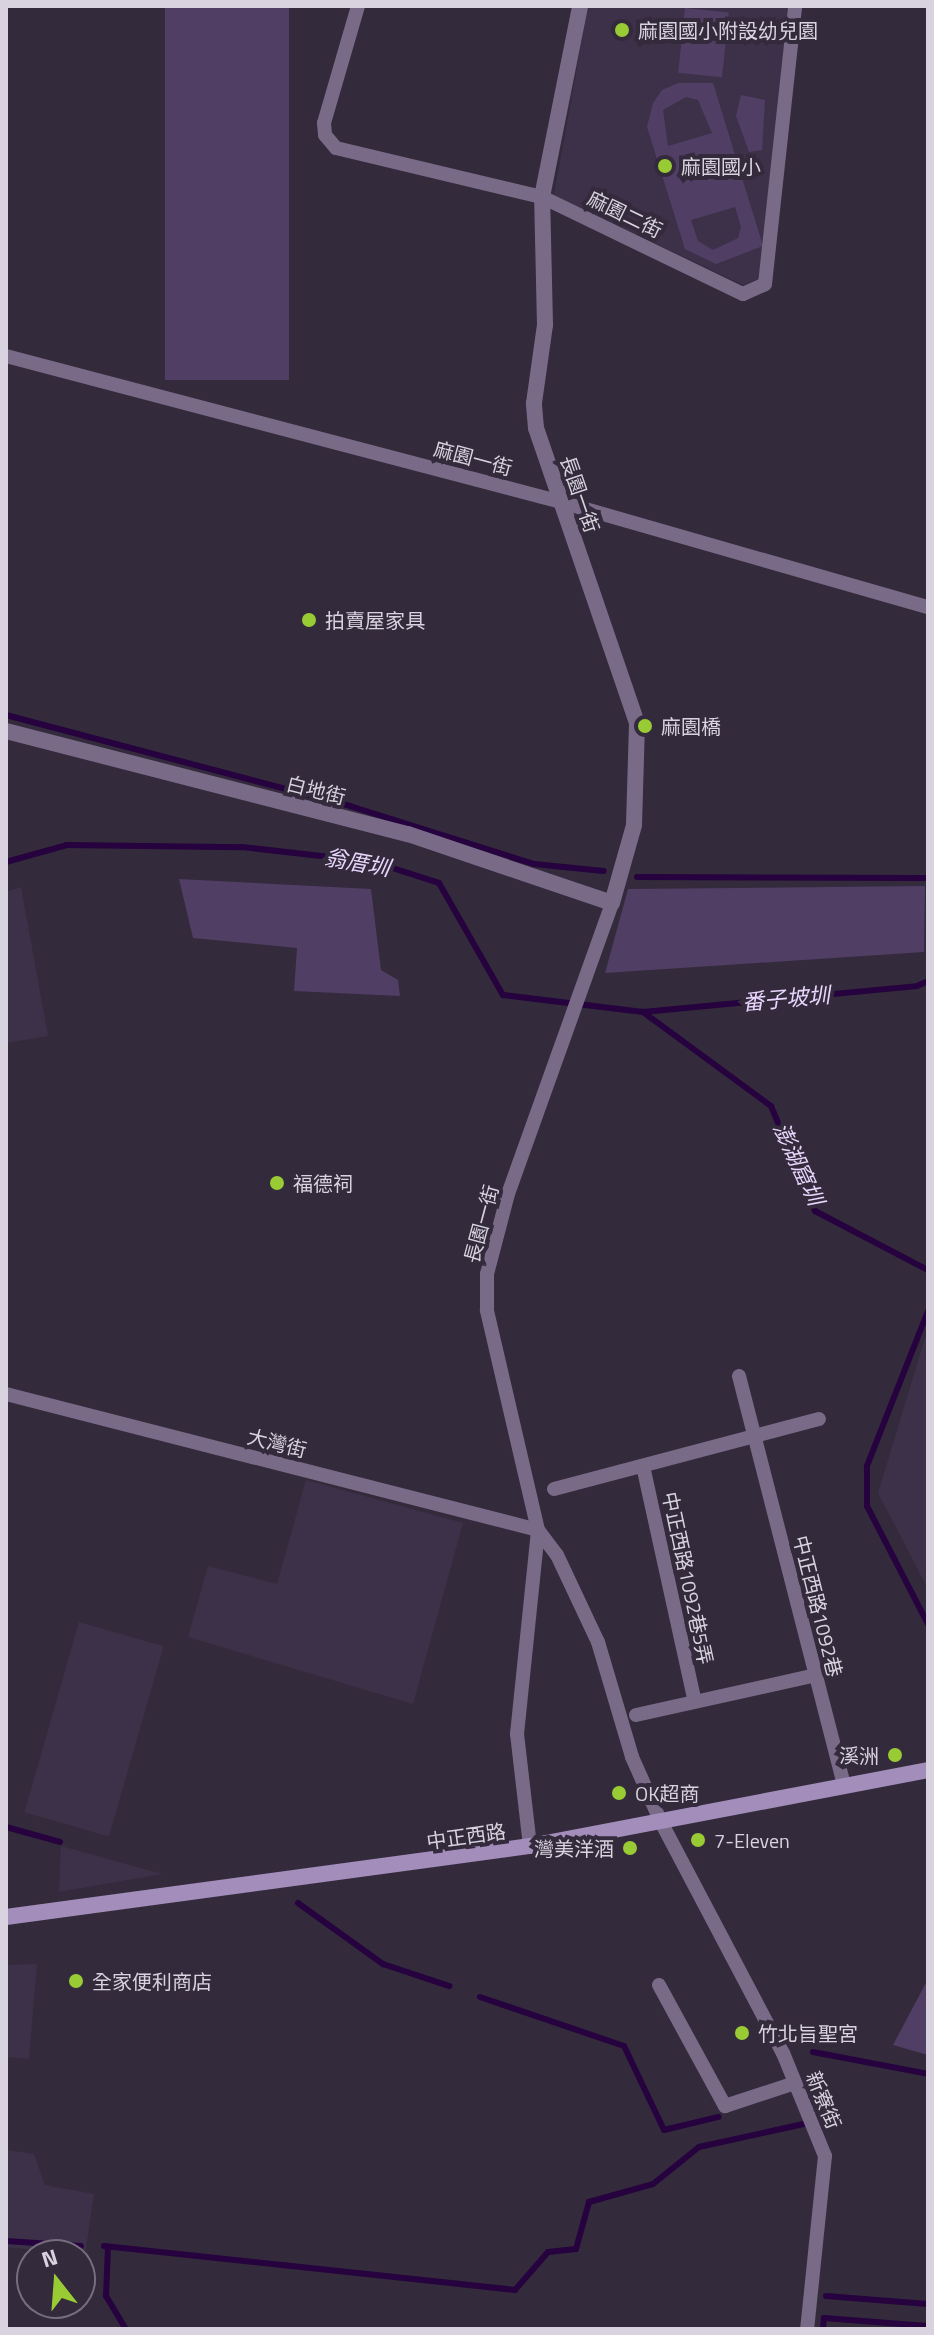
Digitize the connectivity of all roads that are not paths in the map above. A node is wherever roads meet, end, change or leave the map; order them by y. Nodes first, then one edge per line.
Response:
1 (358, 6) edge
2 (580, 6) edge
3 (795, 6) edge
4 (542, 197) junction
5 (6, 356) edge
6 (561, 502) junction
7 (928, 607) edge
8 (6, 731) edge
9 (612, 903) junction
10 (739, 1376) dead end
11 (6, 1394) edge
12 (819, 1419) dead end
13 (754, 1436) junction
14 (643, 1466) junction
15 (554, 1489) dead end
16 (538, 1530) junction
17 (816, 1675) junction
18 (694, 1698) junction
19 (636, 1715) dead end
20 (928, 1770) edge
21 (844, 1786) junction
22 (660, 1820) junction
23 (530, 1846) junction
24 (6, 1917) edge
25 (659, 1985) dead end
26 (795, 2083) junction
27 (807, 2329) edge

1 - 4 street, 麻園二街
2 - 4 street, 長園一街
3 - 4 street, 麻園二街
4 - 6 street, 長園一街
5 - 6 street, 麻園一街
6 - 7 street, 麻園一街
6 - 9 street, 長園一街
8 - 9 street, 白地街
9 - 16 street, 長園一街
10 - 13 street, 中正西路1092巷
11 - 16 street, 大灣街
12 - 13 street
13 - 14 street
13 - 17 street, 中正西路1092巷
14 - 15 street
14 - 18 street, 中正西路1092巷5弄
16 - 22 street, 長園一街
16 - 23 street, 長園一街
17 - 18 street
17 - 21 street, 中正西路1092巷
18 - 19 street
20 - 21 main road, 中正西路
21 - 22 main road, 中正西路
22 - 23 main road, 中正西路
22 - 26 street, 新寮街
23 - 24 main road, 中正西路
25 - 26 street
26 - 27 street, 新寮街

